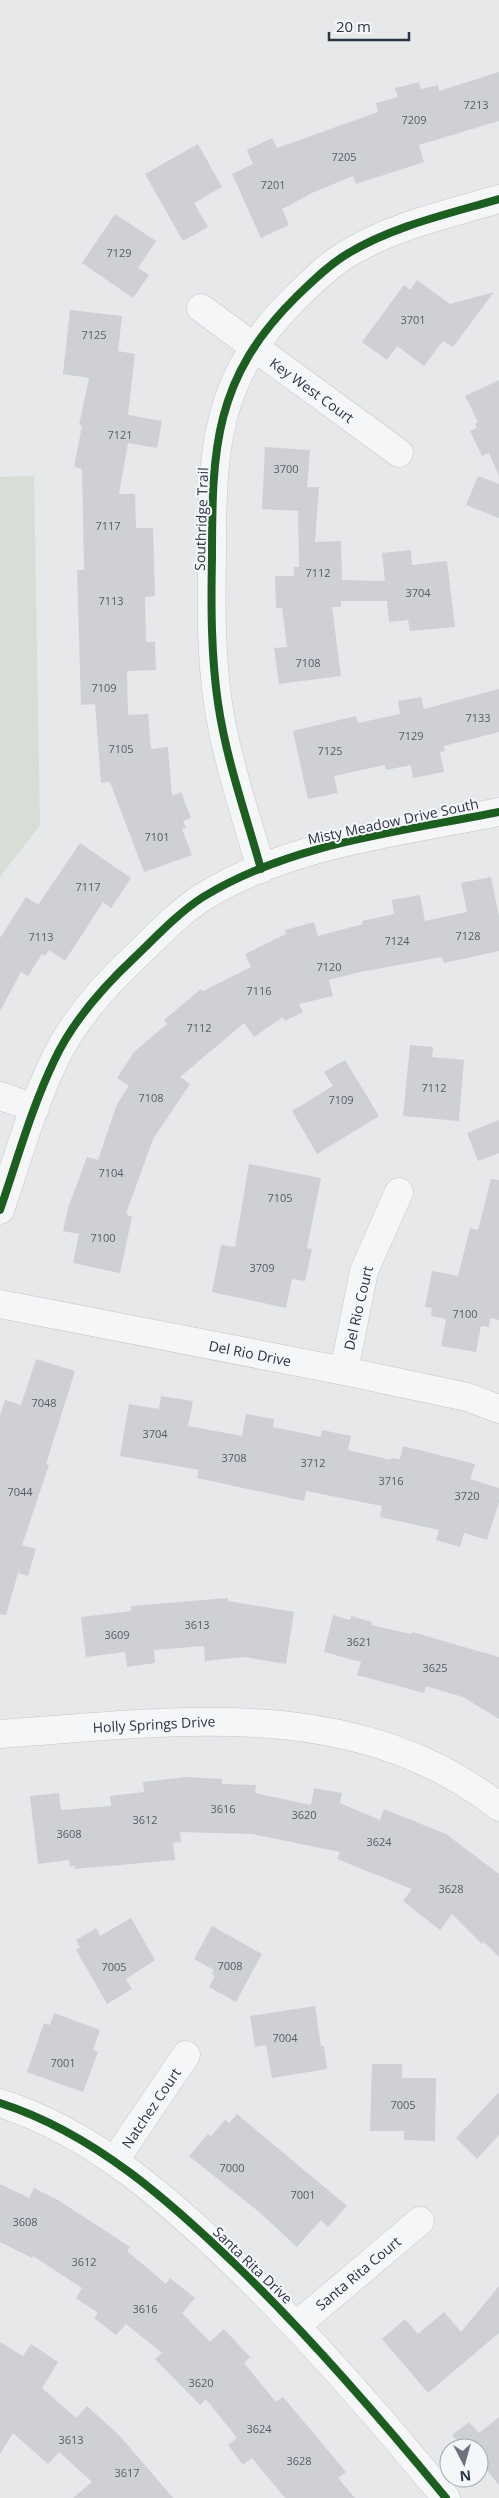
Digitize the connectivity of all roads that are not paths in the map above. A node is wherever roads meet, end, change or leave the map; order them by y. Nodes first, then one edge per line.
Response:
1 (499, 198) edge
2 (201, 308) dead end
3 (254, 348) junction
4 (399, 453) dead end
5 (499, 812) edge
6 (261, 869) junction
7 (0, 1096) edge
8 (35, 1108) junction
9 (399, 1192) dead end
10 (0, 1210) edge
11 (0, 1304) edge
12 (344, 1371) junction
13 (499, 1409) edge
14 (0, 1734) edge
15 (499, 1807) edge
16 (186, 2055) dead end
17 (0, 2103) edge
18 (115, 2160) junction
19 (420, 2221) dead end
20 (297, 2325) junction
21 (446, 2498) edge

1 - 3 street, Southridge Trail
2 - 3 street, Key West Court
3 - 4 street, Key West Court
3 - 6 street, Southridge Trail
5 - 6 street, Misty Meadow Drive South
6 - 8 street, Misty Meadow Drive South
7 - 8 street
8 - 10 street, Misty Meadow Drive South
9 - 12 street, Del Rio Court
11 - 12 street, Del Rio Drive
12 - 13 street, Del Rio Drive
14 - 15 street, Holly Springs Drive
16 - 18 street, Natchez Court
17 - 18 street, Santa Rita Drive
18 - 20 street, Santa Rita Drive
19 - 20 street, Santa Rita Court
20 - 21 street, Santa Rita Drive

